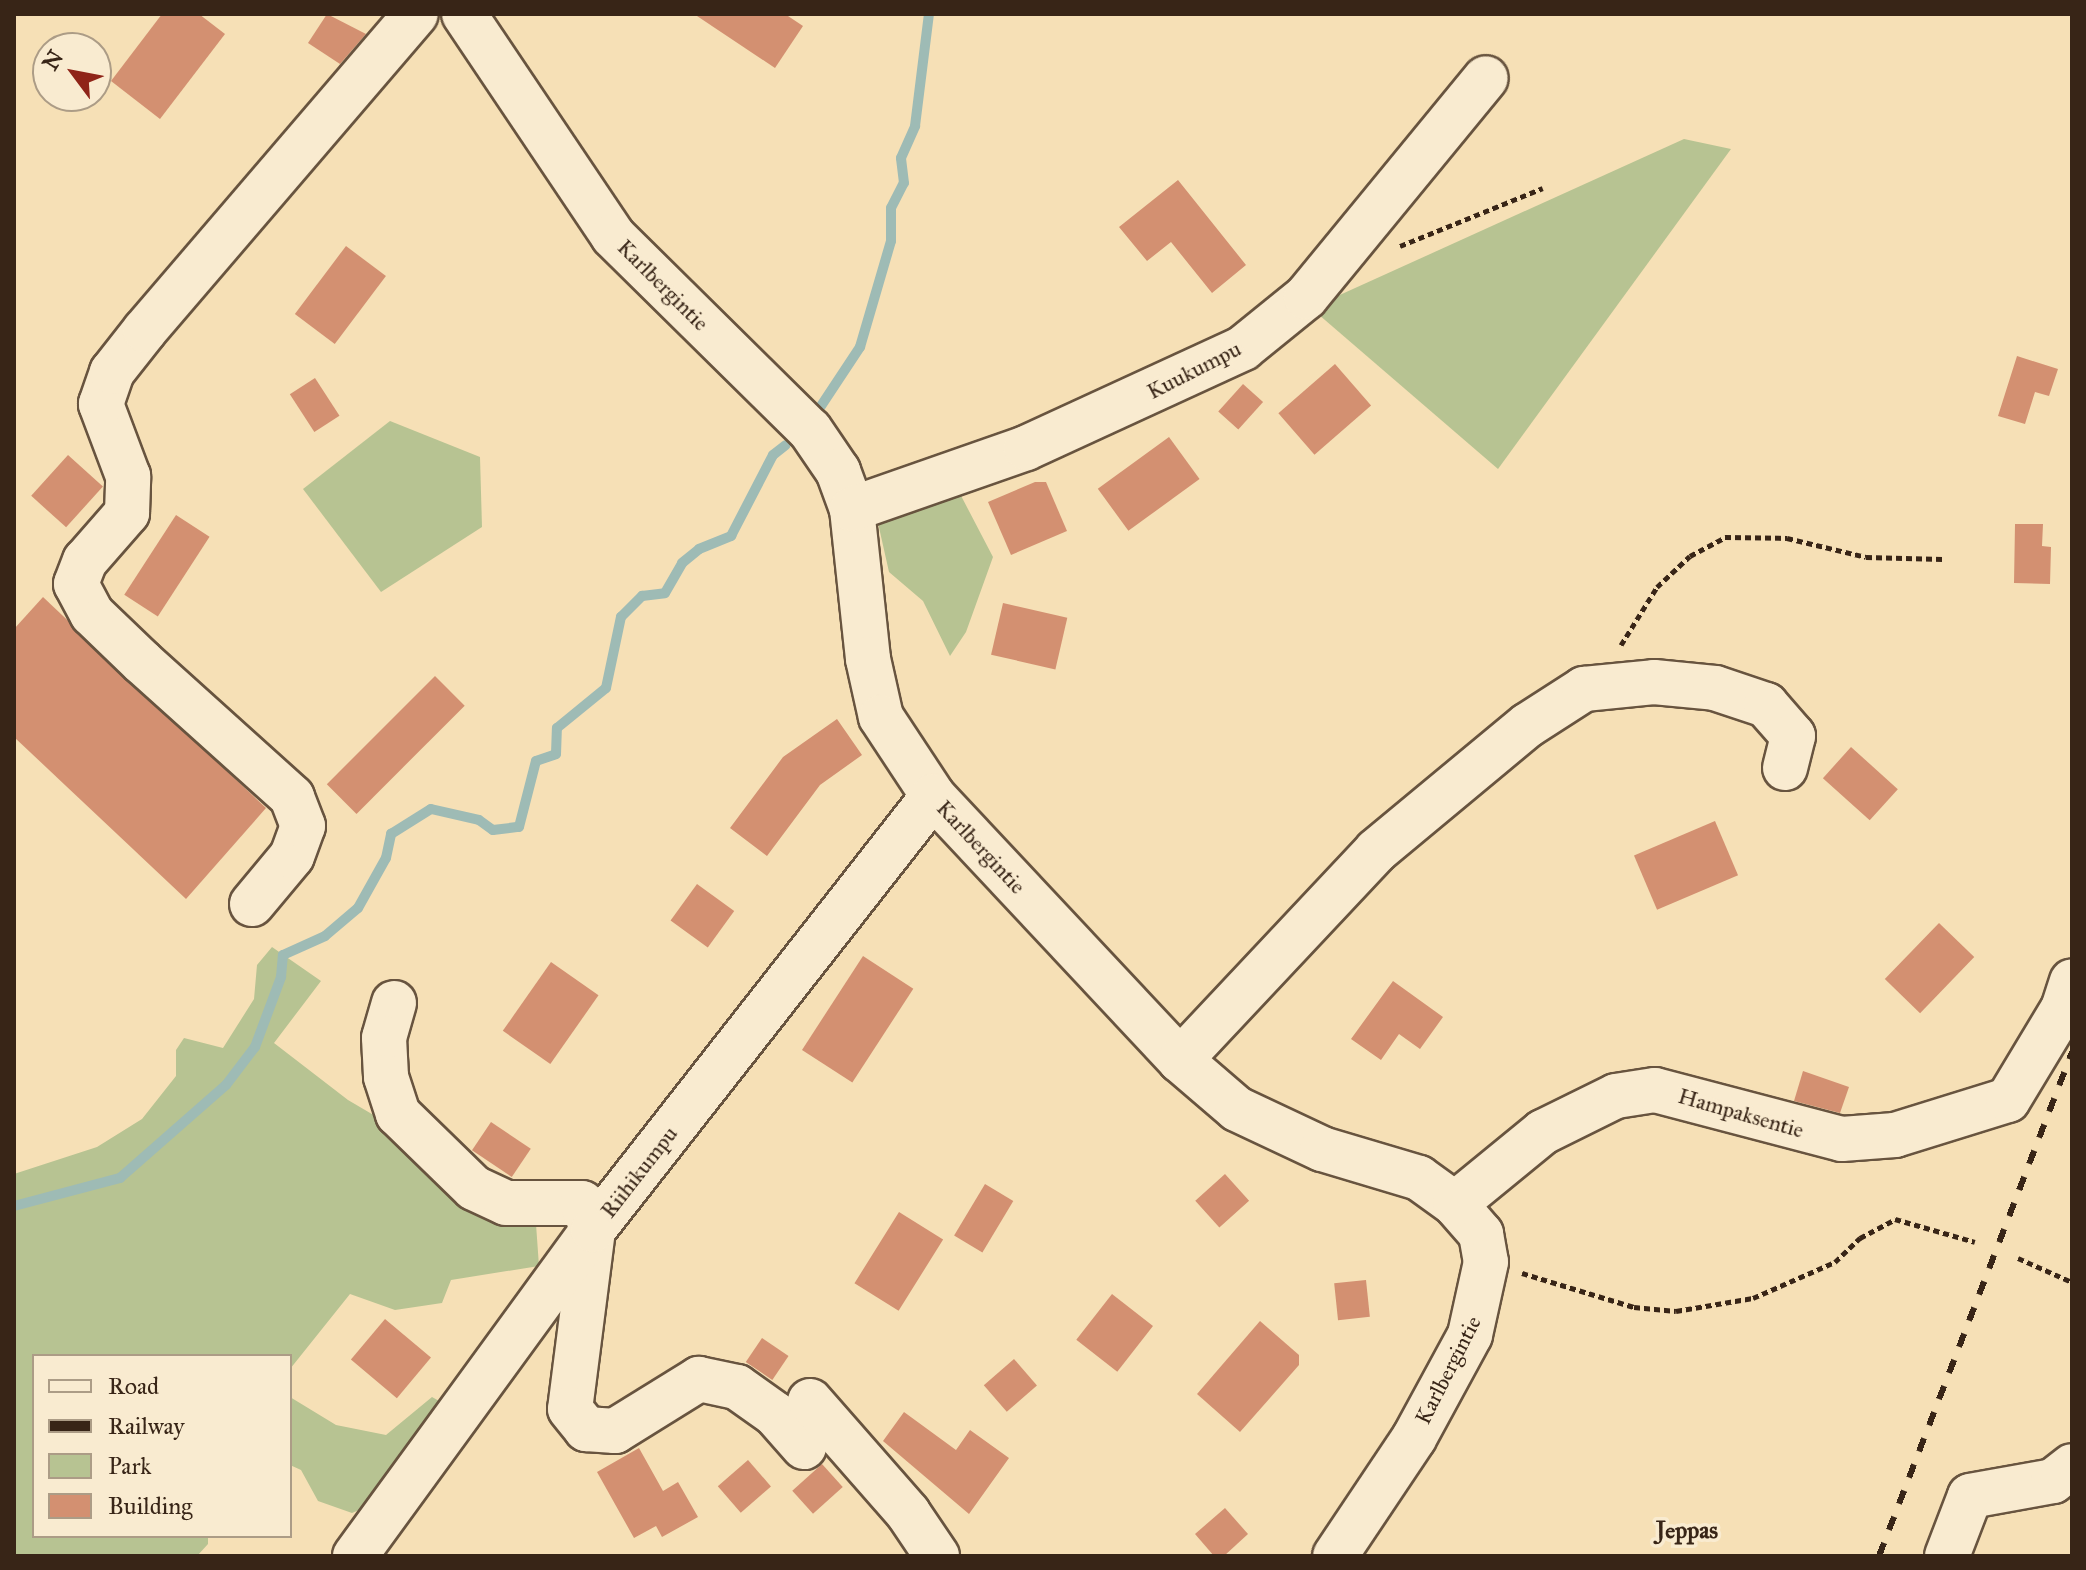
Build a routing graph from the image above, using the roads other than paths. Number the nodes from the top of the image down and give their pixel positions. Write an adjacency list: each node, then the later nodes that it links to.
1 (416, 14): 7 (street)
2 (481, 19): 4 (street, Karlbergintie)
3 (1486, 78): 4 (street, Kuukumpu)
4 (852, 509): 6 (street, Karlbergintie)
5 (1785, 768): 10 (street)
6 (933, 796): 10 (street, Karlbergintie); 12 (street, Riihikumpu)
7 (252, 904)
8 (2072, 981): 11 (street, Hampaksentie)
9 (394, 1003): 12 (street)
10 (1180, 1060): 11 (street, Karlbergintie)
11 (1455, 1204): 18 (street, Karlbergintie)
12 (593, 1230): 14 (street); 16 (street, Riihikumpu)
13 (810, 1401): 17 (street)
14 (804, 1447)
15 (2072, 1466): 19 (street)
16 (355, 1556)
17 (937, 1556)
18 (1335, 1556)
19 (1947, 1556)

